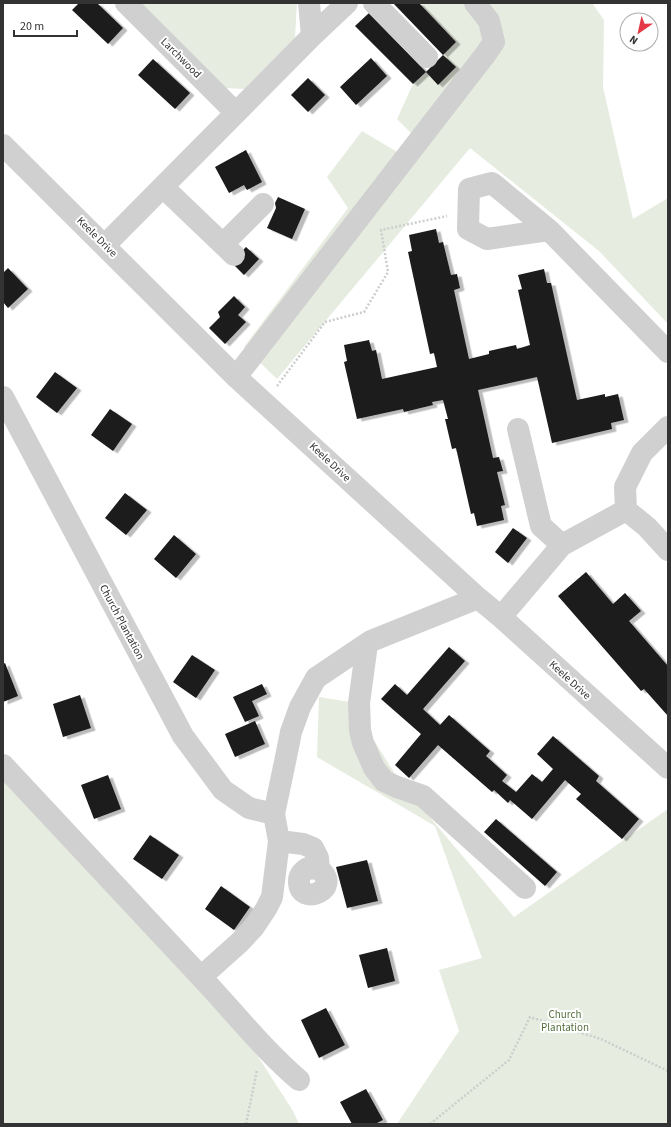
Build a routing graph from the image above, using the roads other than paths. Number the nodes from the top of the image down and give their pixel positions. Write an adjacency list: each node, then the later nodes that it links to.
1 (126, 3): 8 (street, Larchwood)
2 (309, 3): 6 (street)
3 (347, 3): 6 (street)
4 (374, 3): 7 (street)
5 (475, 3): 15 (street)
6 (312, 36): 8 (street)
7 (427, 57)
8 (236, 113): 10 (street)
9 (3, 145): 13 (street, Keele Drive)
10 (163, 187): 11 (street); 13 (street)
11 (263, 204)
12 (549, 230): 12 (street); 14 (street)
13 (105, 245): 15 (street, Keele Drive)
14 (668, 352)
15 (236, 377): 22 (street, Keele Drive)
16 (3, 397): 27 (street, Church Plantation)
17 (668, 427): 19 (street)
18 (518, 429): 20 (street)
19 (626, 510): 20 (street); 21 (street)
20 (562, 545): 23 (street)
21 (668, 550)
22 (478, 598): 23 (street, Keele Drive); 24 (street)
23 (501, 617): 26 (street, Keele Drive)
24 (367, 644): 27 (street); 30 (street)
25 (3, 765): 31 (street)
26 (668, 768)
27 (274, 814): 28 (street)
28 (279, 841): 29 (street); 31 (street)
29 (318, 869)
30 (525, 888)
31 (201, 977): 32 (street)
32 (299, 1080)

